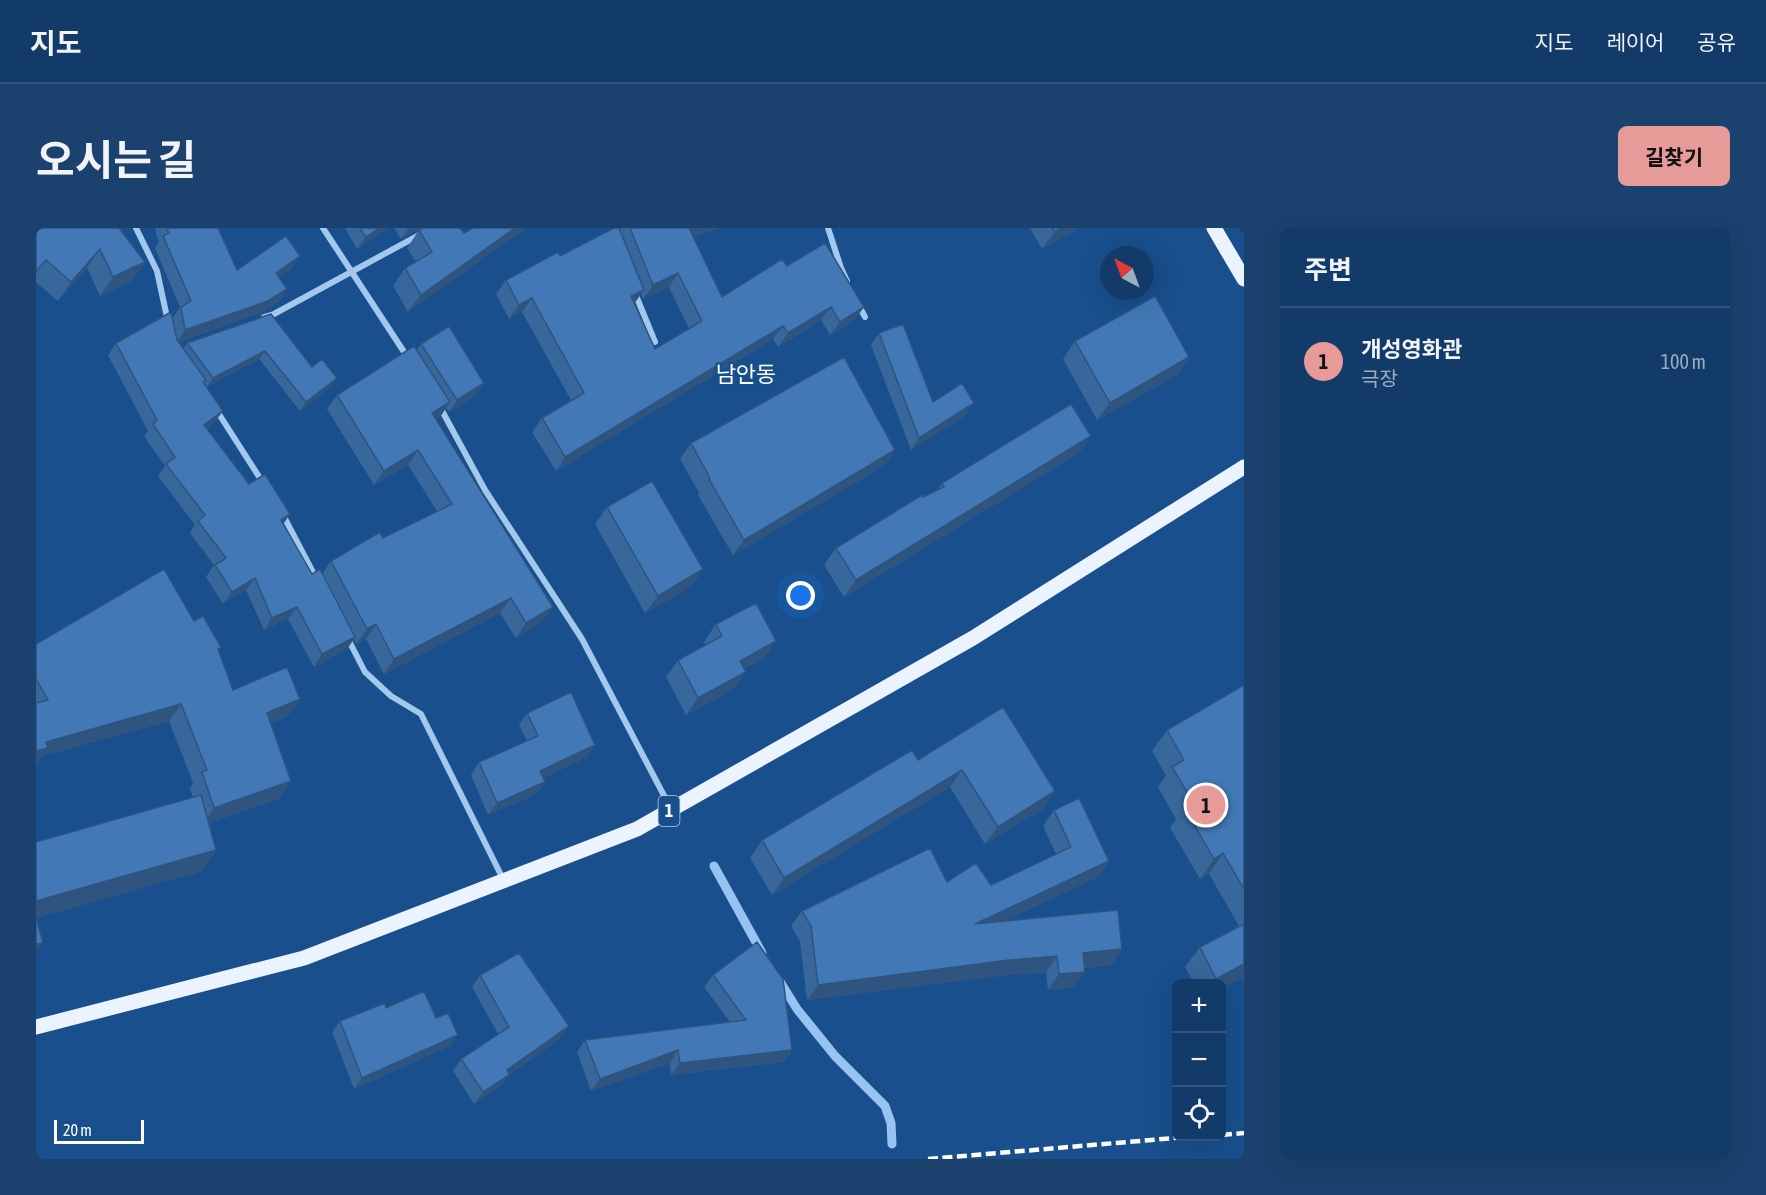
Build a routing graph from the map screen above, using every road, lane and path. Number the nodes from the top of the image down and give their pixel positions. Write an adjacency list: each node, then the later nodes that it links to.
1 (136, 228): 13 (street)
2 (323, 228): 6 (street)
3 (432, 228): 6 (street)
4 (828, 228): 8 (street)
5 (1214, 228): 7 (main road)
6 (351, 271): 12 (street); 15 (street)
7 (1244, 279)
8 (850, 288)
9 (634, 290): 14 (street)
10 (855, 298): 11 (street)
11 (865, 317)
12 (262, 318)
13 (168, 326)
14 (655, 342)
15 (414, 367)
16 (212, 404): 19 (street)
17 (439, 405): 23 (street)
18 (1244, 467): 23 (main road, 1)
19 (270, 493)
20 (282, 514): 21 (street)
21 (321, 587)
22 (342, 626): 24 (street)
23 (671, 810): 24 (main road, 1)
24 (504, 881): 25 (main road, 1)
25 (36, 1027)

